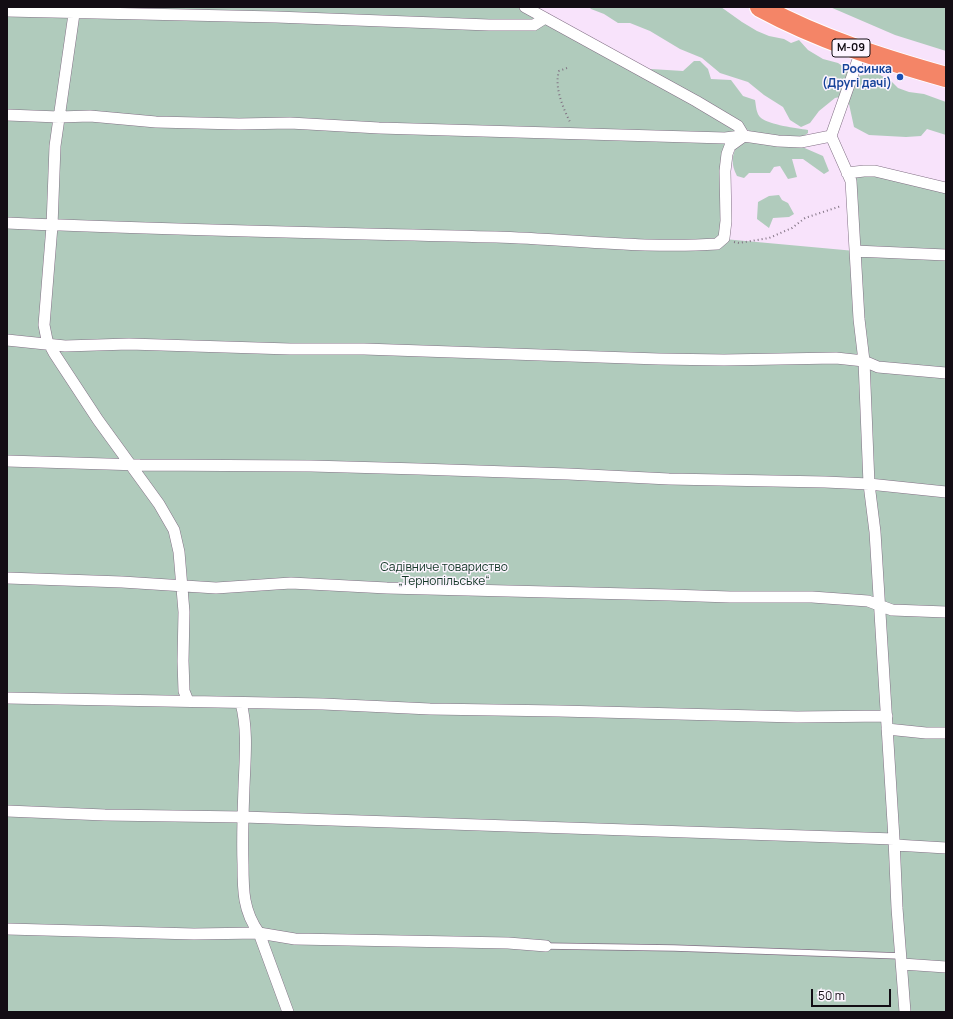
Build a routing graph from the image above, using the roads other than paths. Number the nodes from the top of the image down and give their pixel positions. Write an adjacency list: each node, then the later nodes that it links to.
1 (525, 7): 5 (street)
2 (760, 7): 6 (highway, М-09)
3 (75, 10): 4 (street); 5 (street); 9 (street)
4 (7, 11)
5 (545, 18): 10 (street)
6 (861, 51): 7 (highway, М-09); 11 (street)
7 (946, 77)
8 (7, 115): 9 (street)
9 (59, 117): 10 (street); 15 (street)
10 (744, 136): 11 (street); 15 (street)
11 (831, 136): 12 (street)
12 (847, 174): 13 (street); 16 (street)
13 (946, 188)
14 (7, 223): 15 (street)
15 (52, 226): 19 (street)
16 (855, 251): 17 (street); 20 (street)
17 (946, 255)
18 (7, 340): 19 (street)
19 (49, 343): 20 (street); 23 (street)
20 (864, 361): 21 (street); 24 (street)
21 (946, 373)
22 (7, 461): 23 (street)
23 (130, 465): 24 (street); 27 (street)
24 (869, 484): 25 (street); 28 (street)
25 (946, 492)
26 (7, 578): 27 (street)
27 (182, 585): 28 (street); 31 (street)
28 (879, 606): 29 (street); 33 (street)
29 (946, 612)
30 (7, 698): 31 (street)
31 (188, 701): 32 (street)
32 (241, 702): 33 (street); 37 (street)
33 (887, 716): 34 (street)
34 (887, 729): 35 (street); 38 (street)
35 (946, 733)
36 (7, 811): 37 (street)
37 (243, 817): 38 (street); 41 (street)
38 (895, 842): 39 (street); 43 (street)
39 (946, 848)
40 (7, 929): 41 (street)
41 (259, 934): 42 (street); 45 (street)
42 (546, 946): 43 (lane)
43 (901, 960): 44 (street); 46 (street)
44 (946, 967)
45 (288, 1012)
46 (905, 1012)

